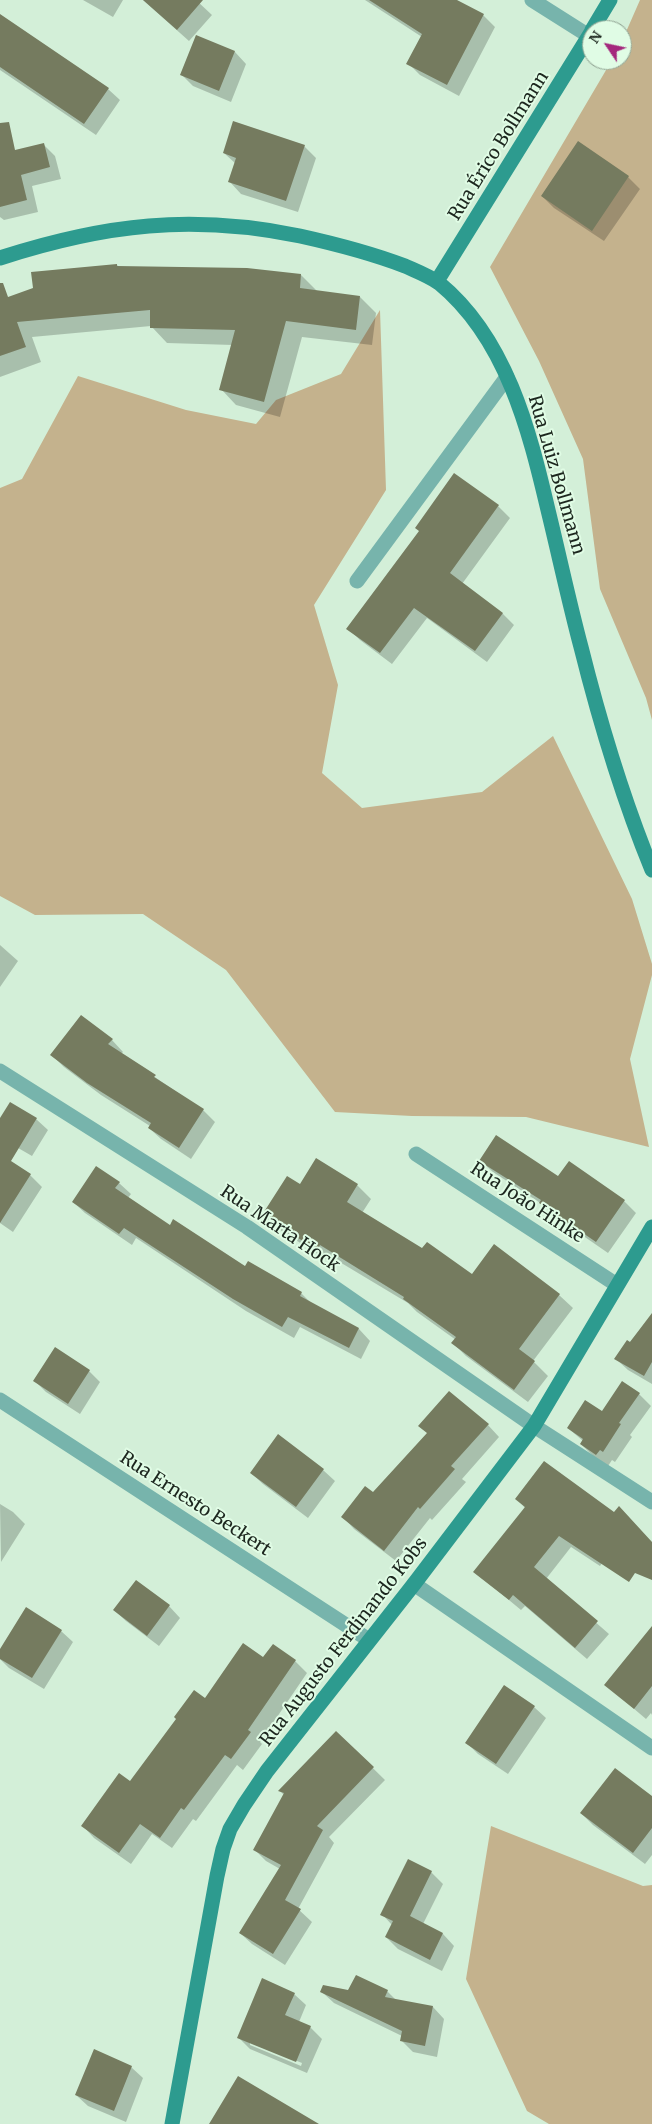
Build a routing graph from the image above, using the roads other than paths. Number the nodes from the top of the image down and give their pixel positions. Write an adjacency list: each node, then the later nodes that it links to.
1 (532, 0): 4 (street)
2 (610, 0): 3 (street, Rua Érico Bollmann)
3 (598, 20)
4 (582, 27)
5 (582, 47): 7 (street, Rua Érico Bollmann)
6 (0, 258): 7 (street, Rua Luiz Bollmann)
7 (437, 281): 8 (street, Rua Luiz Bollmann)
8 (507, 377): 9 (street); 10 (street, Rua Luiz Bollmann)
9 (357, 581)
10 (652, 870)
11 (0, 1071): 16 (street, Rua Marta Hock)
12 (416, 1154): 14 (street, Rua João Hinke)
13 (652, 1227): 14 (street, Rua Augusto Ferdinando Kobs)
14 (618, 1285): 16 (street, Rua Augusto Ferdinando Kobs)
15 (0, 1400): 19 (street, Rua Ernesto Beckert)
16 (534, 1426): 17 (street, Rua Marta Hock); 18 (street, Rua Augusto Ferdinando Kobs)
17 (652, 1502)
18 (414, 1584): 19 (street, Rua Augusto Ferdinando Kobs); 20 (street)
19 (369, 1640): 21 (street, Rua Augusto Ferdinando Kobs)
20 (652, 1748)
21 (172, 2124)

